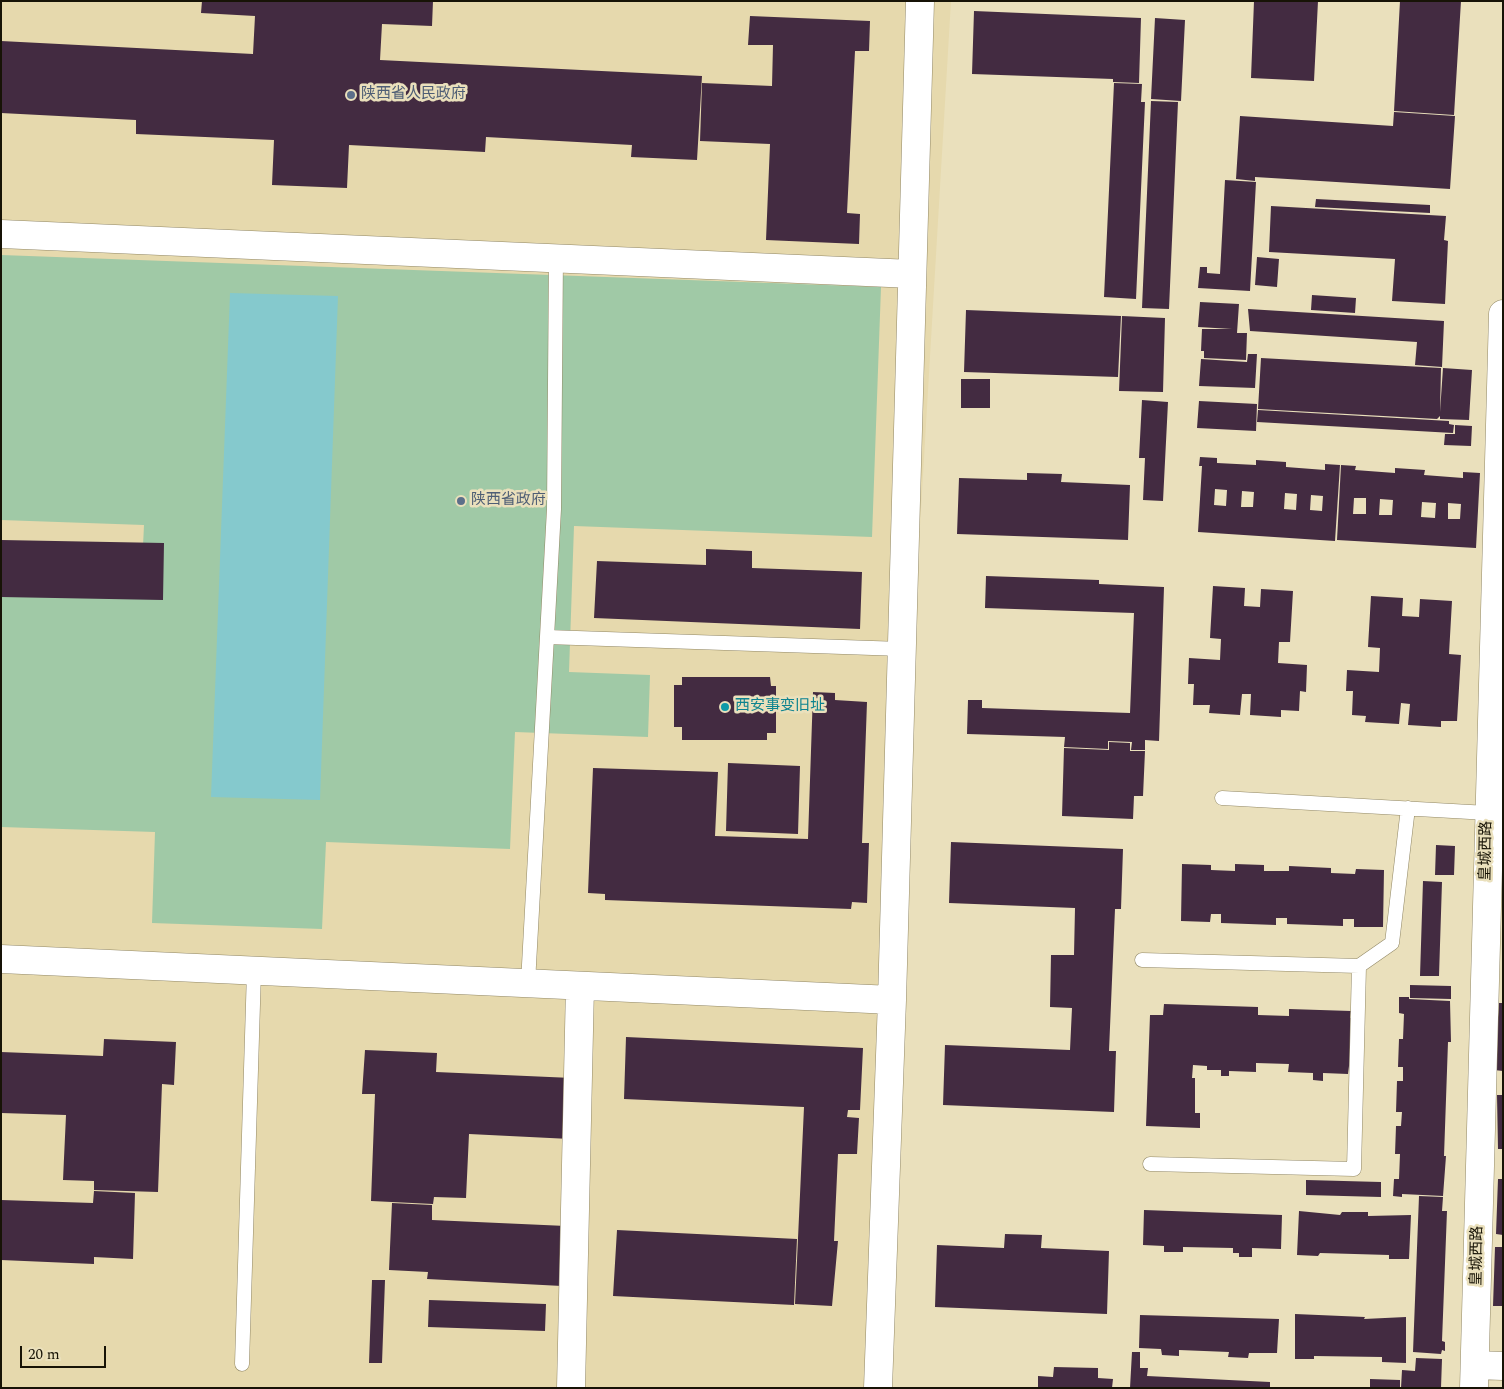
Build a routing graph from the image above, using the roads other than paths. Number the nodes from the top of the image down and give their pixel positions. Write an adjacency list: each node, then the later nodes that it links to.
1 (920, 1): 4 (street)
2 (1, 234): 3 (street)
3 (556, 256): 4 (street); 7 (lane)
4 (912, 274): 8 (street)
5 (1503, 314): 6 (street, 皇城西路)
6 (1499, 628): 11 (street, 皇城西路)
7 (547, 636): 8 (lane); 17 (lane)
8 (902, 649): 19 (street)
9 (1222, 798): 10 (lane)
10 (1408, 808): 11 (lane); 15 (lane)
11 (1488, 813): 12 (street, 皇城西路)
12 (1495, 846): 23 (street, 皇城西路)
13 (1, 958): 16 (street)
14 (1142, 960): 15 (lane)
15 (1359, 966): 20 (lane)
16 (254, 972): 17 (street); 21 (lane)
17 (528, 983): 18 (street)
18 (580, 986): 19 (street); 24 (street)
19 (892, 1000): 25 (street)
20 (1150, 1164)
21 (242, 1364)
22 (1503, 1366): 23 (street)
23 (1475, 1376)
24 (571, 1388)
25 (878, 1388)

